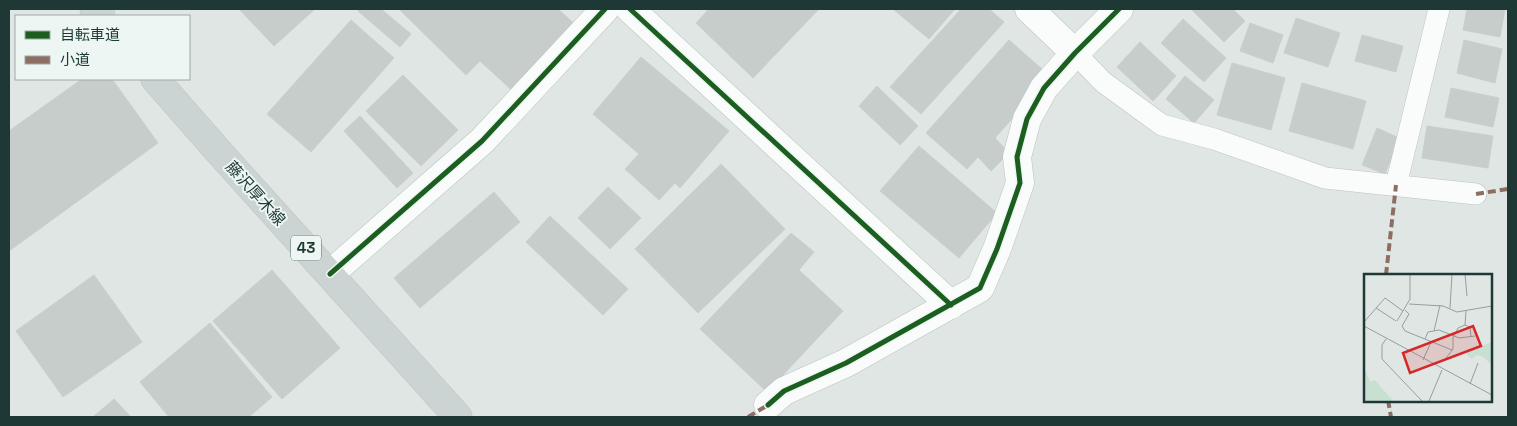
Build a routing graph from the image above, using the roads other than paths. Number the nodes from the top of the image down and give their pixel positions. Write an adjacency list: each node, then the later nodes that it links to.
1 (605, 9): 10 (street)
2 (630, 9): 11 (street)
3 (1029, 9): 6 (street)
4 (1119, 9): 6 (street)
5 (1439, 9): 8 (lane)
6 (1075, 52): 8 (lane); 11 (street)
7 (156, 80): 10 (main road, 藤沢厚木線 / 43)
8 (1396, 185): 9 (lane)
9 (1476, 194)
10 (330, 274): 13 (main road, 藤沢厚木線 / 43)
11 (951, 305): 12 (street)
12 (768, 405)
13 (458, 417)

